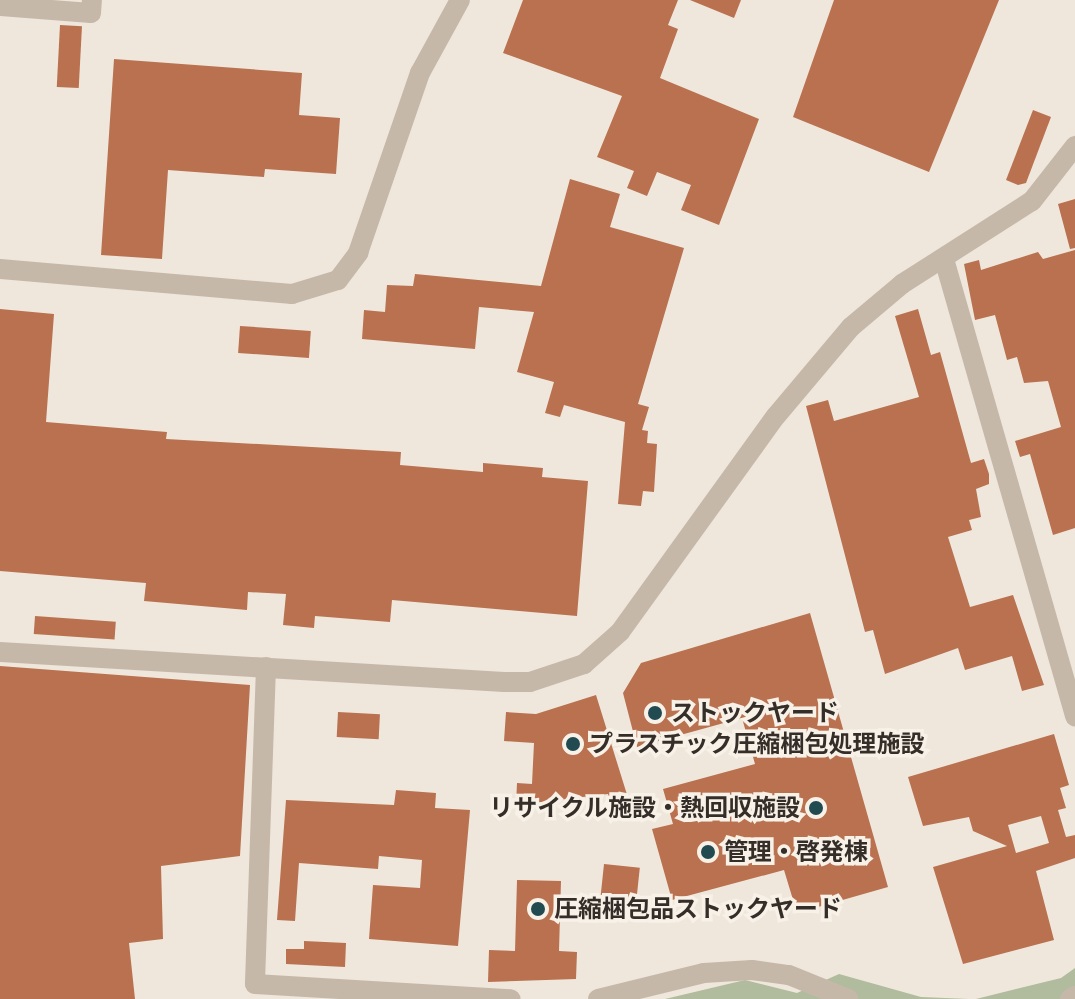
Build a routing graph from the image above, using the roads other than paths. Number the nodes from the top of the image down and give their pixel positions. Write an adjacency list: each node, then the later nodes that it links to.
1 (92, 0): 3 (street)
2 (460, 0): 6 (street)
3 (0, 6)
4 (1075, 146): 5 (street)
5 (944, 259): 8 (street); 9 (street)
6 (0, 269)
7 (0, 652): 8 (street)
8 (266, 667): 10 (street)
9 (1075, 717)
10 (511, 999)
11 (598, 999): 12 (street)
12 (848, 999)

